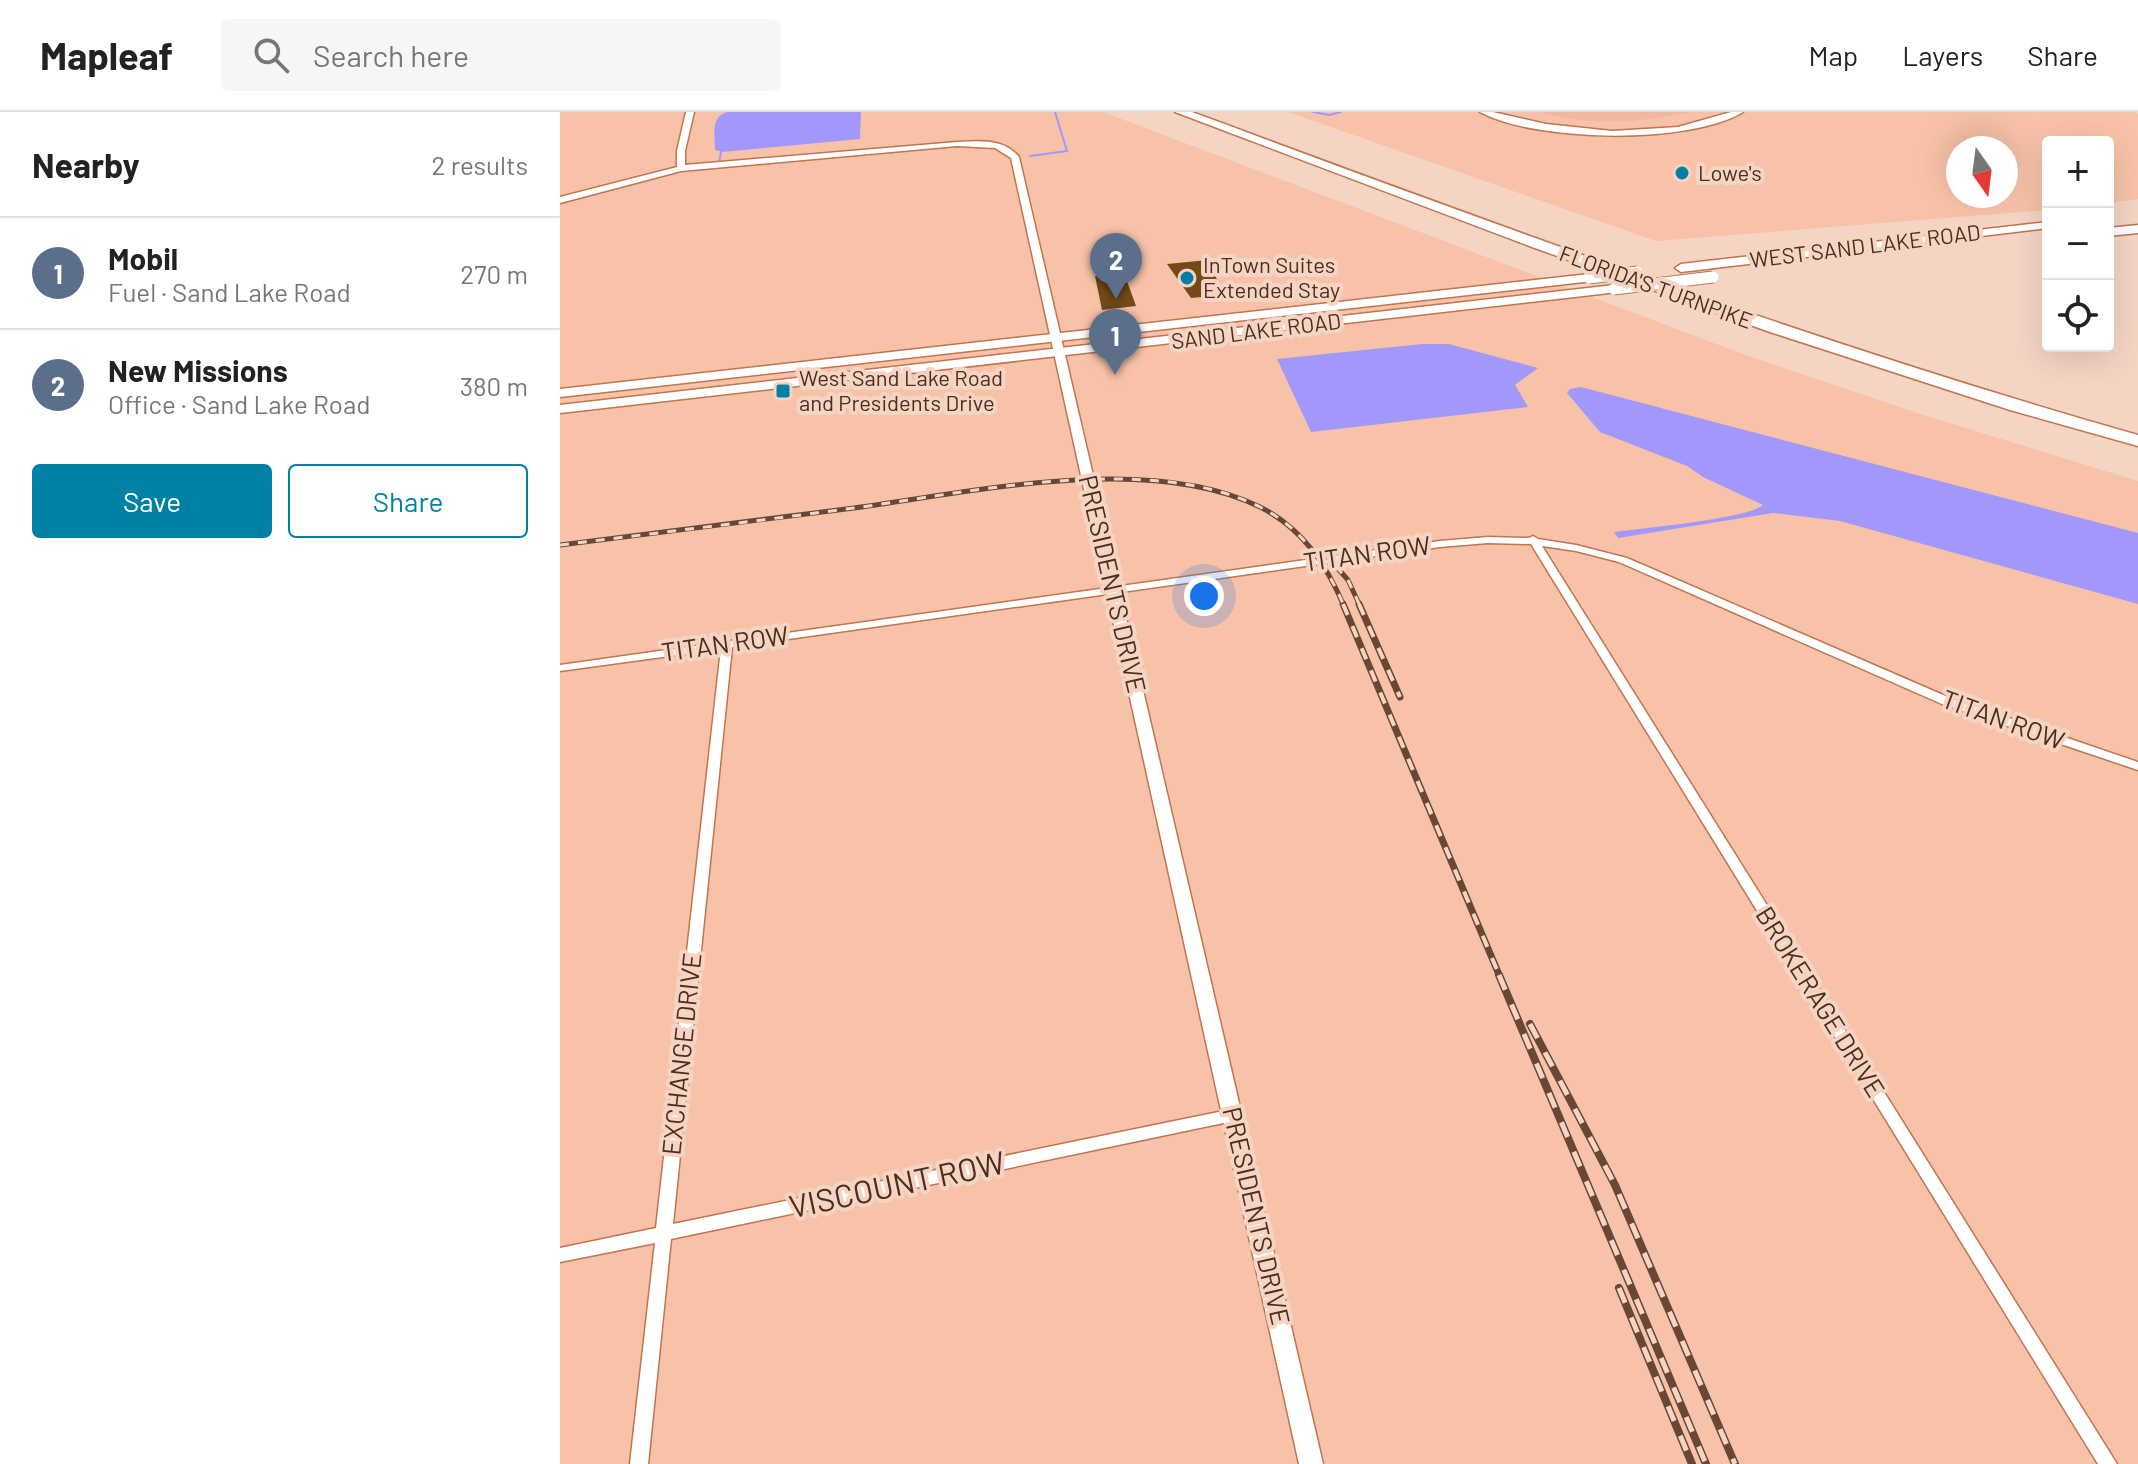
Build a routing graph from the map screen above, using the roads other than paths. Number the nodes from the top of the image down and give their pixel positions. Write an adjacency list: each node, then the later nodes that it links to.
1 (690, 112): 8 (street)
2 (1181, 112): 24 (highway, FLORIDA'S TURNPIKE)
3 (1212, 112): 23 (highway, FLORIDA'S TURNPIKE)
4 (1484, 112): 7 (street)
5 (1507, 112): 6 (street)
6 (1716, 112)
7 (1739, 112)
8 (681, 168): 9 (street, PRESIDENTS DRIVE); 20 (street, PRESIDENTS DRIVE)
9 (560, 200)
10 (2138, 215): 11 (main road)
11 (2114, 218)
12 (2042, 226): 15 (main road, WEST SAND LAKE ROAD)
13 (2138, 229): 14 (main road)
14 (2114, 231)
15 (1947, 237): 17 (main road, WEST SAND LAKE ROAD); 18 (main road)
16 (2042, 240): 18 (main road, WEST SAND LAKE ROAD)
17 (1681, 268): 20 (main road, SAND LAKE ROAD, bridge)
18 (1772, 271): 19 (main road, WEST SAND LAKE ROAD)
19 (1713, 277): 20 (main road, SAND LAKE ROAD, bridge)
20 (1059, 346): 21 (main road, SAND LAKE ROAD); 22 (main road, SAND LAKE ROAD); 26 (street, PRESIDENTS DRIVE)
21 (560, 393)
22 (560, 409)
23 (2138, 427)
24 (2138, 441)
25 (1533, 539): 26 (street, TITAN ROW); 29 (street, TITAN ROW); 35 (street, BROKERAGE DRIVE)
26 (1112, 590): 27 (street, TITAN ROW); 30 (street, PRESIDENTS DRIVE)
27 (727, 644): 28 (street, TITAN ROW); 31 (street, EXCHANGE DRIVE)
28 (560, 668)
29 (2138, 766)
30 (1233, 1115): 31 (street, VISCOUNT ROW); 34 (street, PRESIDENTS DRIVE)
31 (663, 1234): 32 (street, VISCOUNT ROW); 33 (street, EXCHANGE DRIVE)
32 (560, 1255)
33 (639, 1464)
34 (1311, 1464)
35 (2108, 1464)

